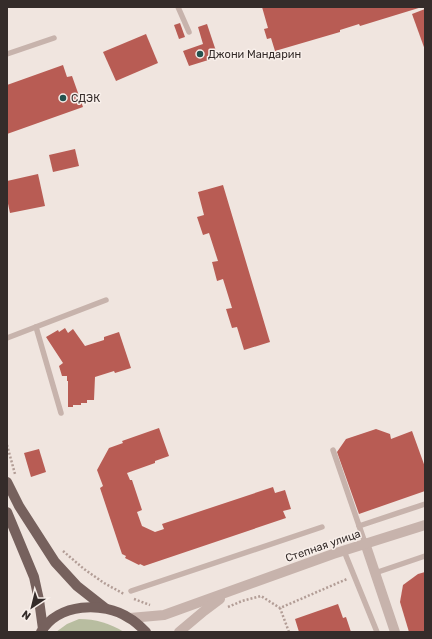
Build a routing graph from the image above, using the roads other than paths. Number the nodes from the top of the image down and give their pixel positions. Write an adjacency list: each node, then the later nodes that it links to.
1 (178, 7): 2 (lane)
2 (189, 32)
3 (54, 38): 4 (lane)
4 (7, 54)
5 (106, 300): 6 (lane)
6 (36, 326): 7 (lane); 8 (lane)
7 (7, 338)
8 (61, 412)
9 (333, 450): 14 (lane)
10 (7, 482): 22 (main road)
11 (425, 504): 14 (lane)
12 (7, 512): 24 (main road)
13 (425, 525): 16 (street, Степная улица)
14 (359, 526): 16 (lane)
15 (322, 527): 20 (lane)
16 (365, 543): 17 (street, Степная улица); 19 (street)
17 (344, 551): 21 (street, Степная улица); 27 (lane)
18 (425, 556): 19 (lane)
19 (375, 573): 28 (street)
20 (131, 591)
21 (233, 591): 23 (street, Степная улица); 26 (street)
22 (106, 608): 23 (main road); 24 (main road)
23 (130, 618): 25 (main road)
24 (42, 630)
25 (146, 632)
26 (179, 632)
27 (377, 632)
28 (395, 632)

